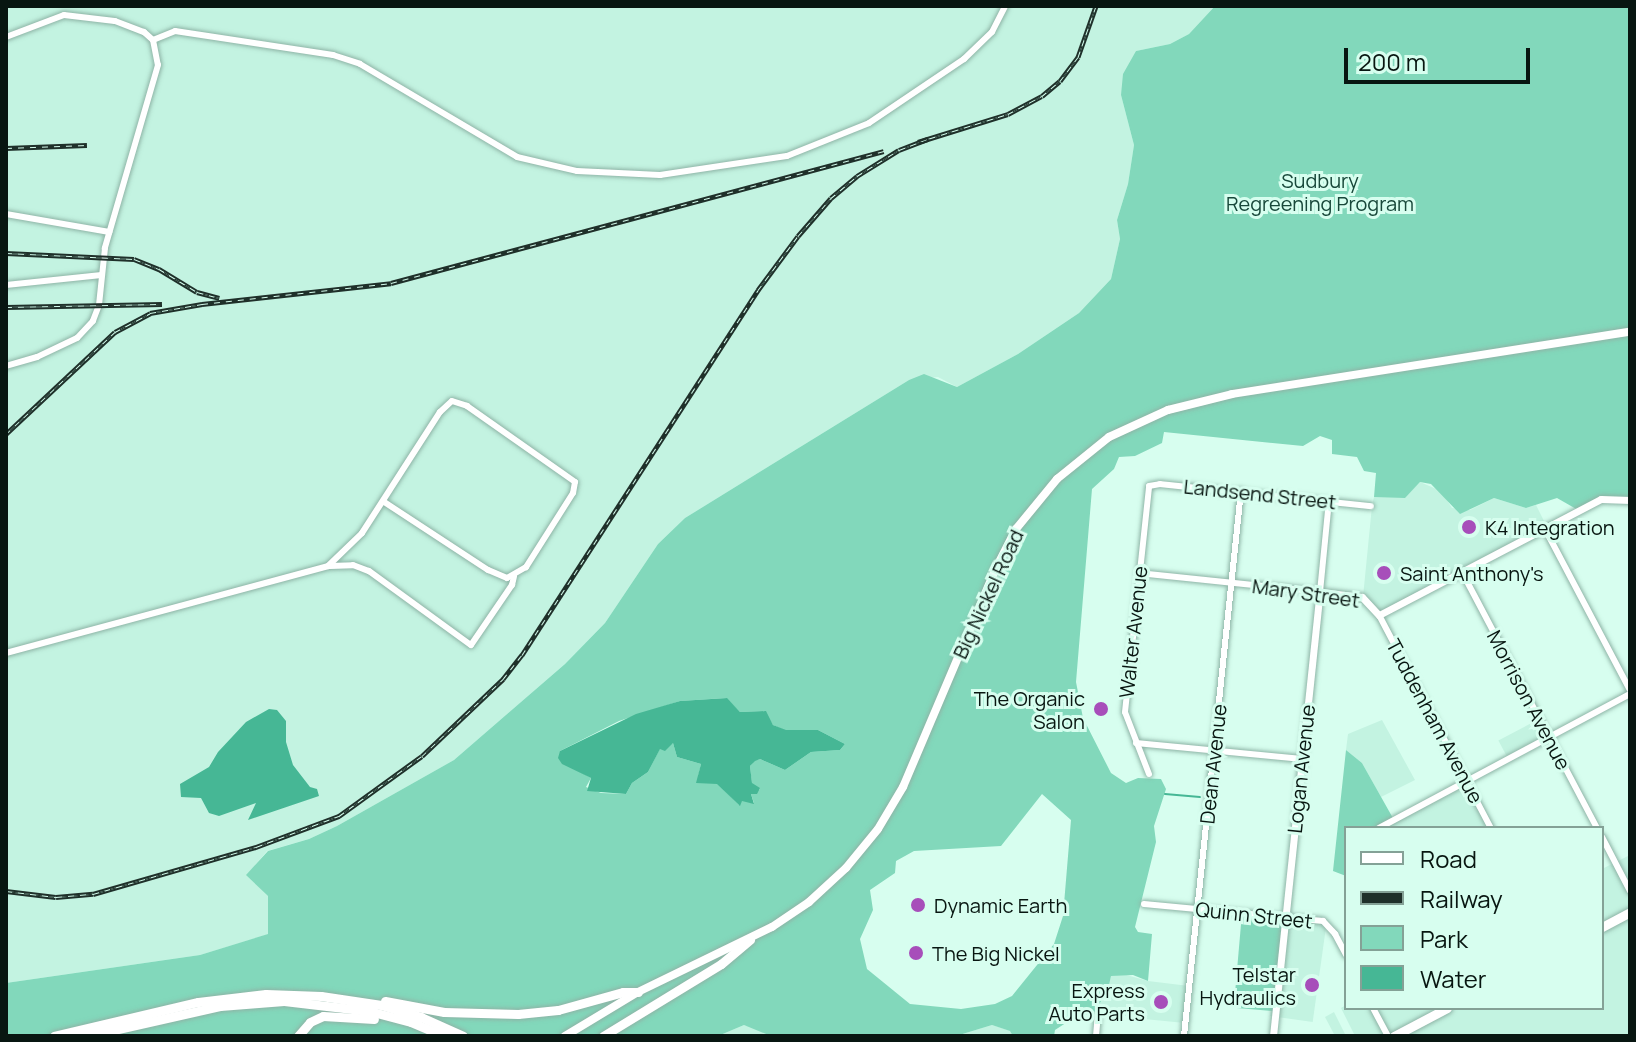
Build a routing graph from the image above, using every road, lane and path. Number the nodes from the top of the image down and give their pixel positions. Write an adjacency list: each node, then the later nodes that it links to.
1 (1005, 6): 3 (street)
2 (6, 37): 3 (street)
3 (153, 40): 5 (street)
4 (6, 214): 5 (street)
5 (109, 232): 6 (street)
6 (101, 275): 7 (street); 9 (street)
7 (6, 285)
8 (1630, 332): 42 (main road, Big Nickel Road)
9 (6, 366)
10 (1149, 486): 11 (street, Landsend Street); 19 (street, Walter Avenue)
11 (1241, 491): 13 (street, Landsend Street); 21 (street, Dean Avenue)
12 (1630, 500): 16 (street, Mary Street)
13 (1329, 501): 15 (street, Landsend Street); 22 (street, Logan Avenue)
14 (384, 502): 17 (street); 20 (street); 20 (street)
15 (1371, 506)
16 (1544, 527): 18 (street, Mary Street); 25 (street)
17 (328, 566): 20 (street); 24 (street)
18 (1462, 572): 23 (street, Mary Street); 26 (street, Morrison Avenue)
19 (1139, 573): 21 (street, Mary Street); 27 (street, Walter Avenue)
20 (514, 576)
21 (1231, 583): 22 (street, Mary Street); 28 (street, Dean Avenue)
22 (1320, 592): 23 (street, Mary Street); 29 (street, Logan Avenue)
23 (1379, 615): 31 (street, Tuddenham Avenue)
24 (6, 653)
25 (1630, 692): 26 (street)
26 (1549, 737): 31 (street); 34 (street, Morrison Avenue)
27 (1136, 743): 28 (street); 30 (street, Walter Avenue)
28 (1214, 750): 29 (street); 38 (street, Dean Avenue)
29 (1302, 759): 40 (street, Logan Avenue)
30 (1149, 774)
31 (1466, 780): 32 (street); 33 (street, Tuddenham Avenue)
32 (1383, 826)
33 (1490, 826)
34 (1596, 826)
35 (1604, 841): 36 (street)
36 (1630, 891)
37 (1144, 904): 38 (street, Quinn Street)
38 (1198, 909): 40 (street, Quinn Street); 58 (street, Dean Avenue)
39 (1630, 912): 41 (main road)
40 (1285, 917): 43 (street, Quinn Street); 59 (street, Logan Avenue)
41 (1604, 926)
42 (750, 940): 44 (main road, Big Nickel Road); 56 (main road)
43 (1344, 952)
44 (638, 992): 45 (main road); 55 (main road, Big Nickel Road)
45 (360, 1001): 50 (main road); 54 (main road)
46 (1374, 1010): 60 (street)
47 (1443, 1010): 61 (main road)
48 (1098, 1015): 57 (street)
49 (395, 1018): 51 (main road); 52 (main road); 53 (main road)
50 (54, 1036)
51 (87, 1036)
52 (298, 1036)
53 (444, 1036)
54 (463, 1036)
55 (565, 1036)
56 (603, 1036)
57 (1096, 1036)
58 (1184, 1036)
59 (1273, 1036)
60 (1388, 1036)
61 (1394, 1036)

